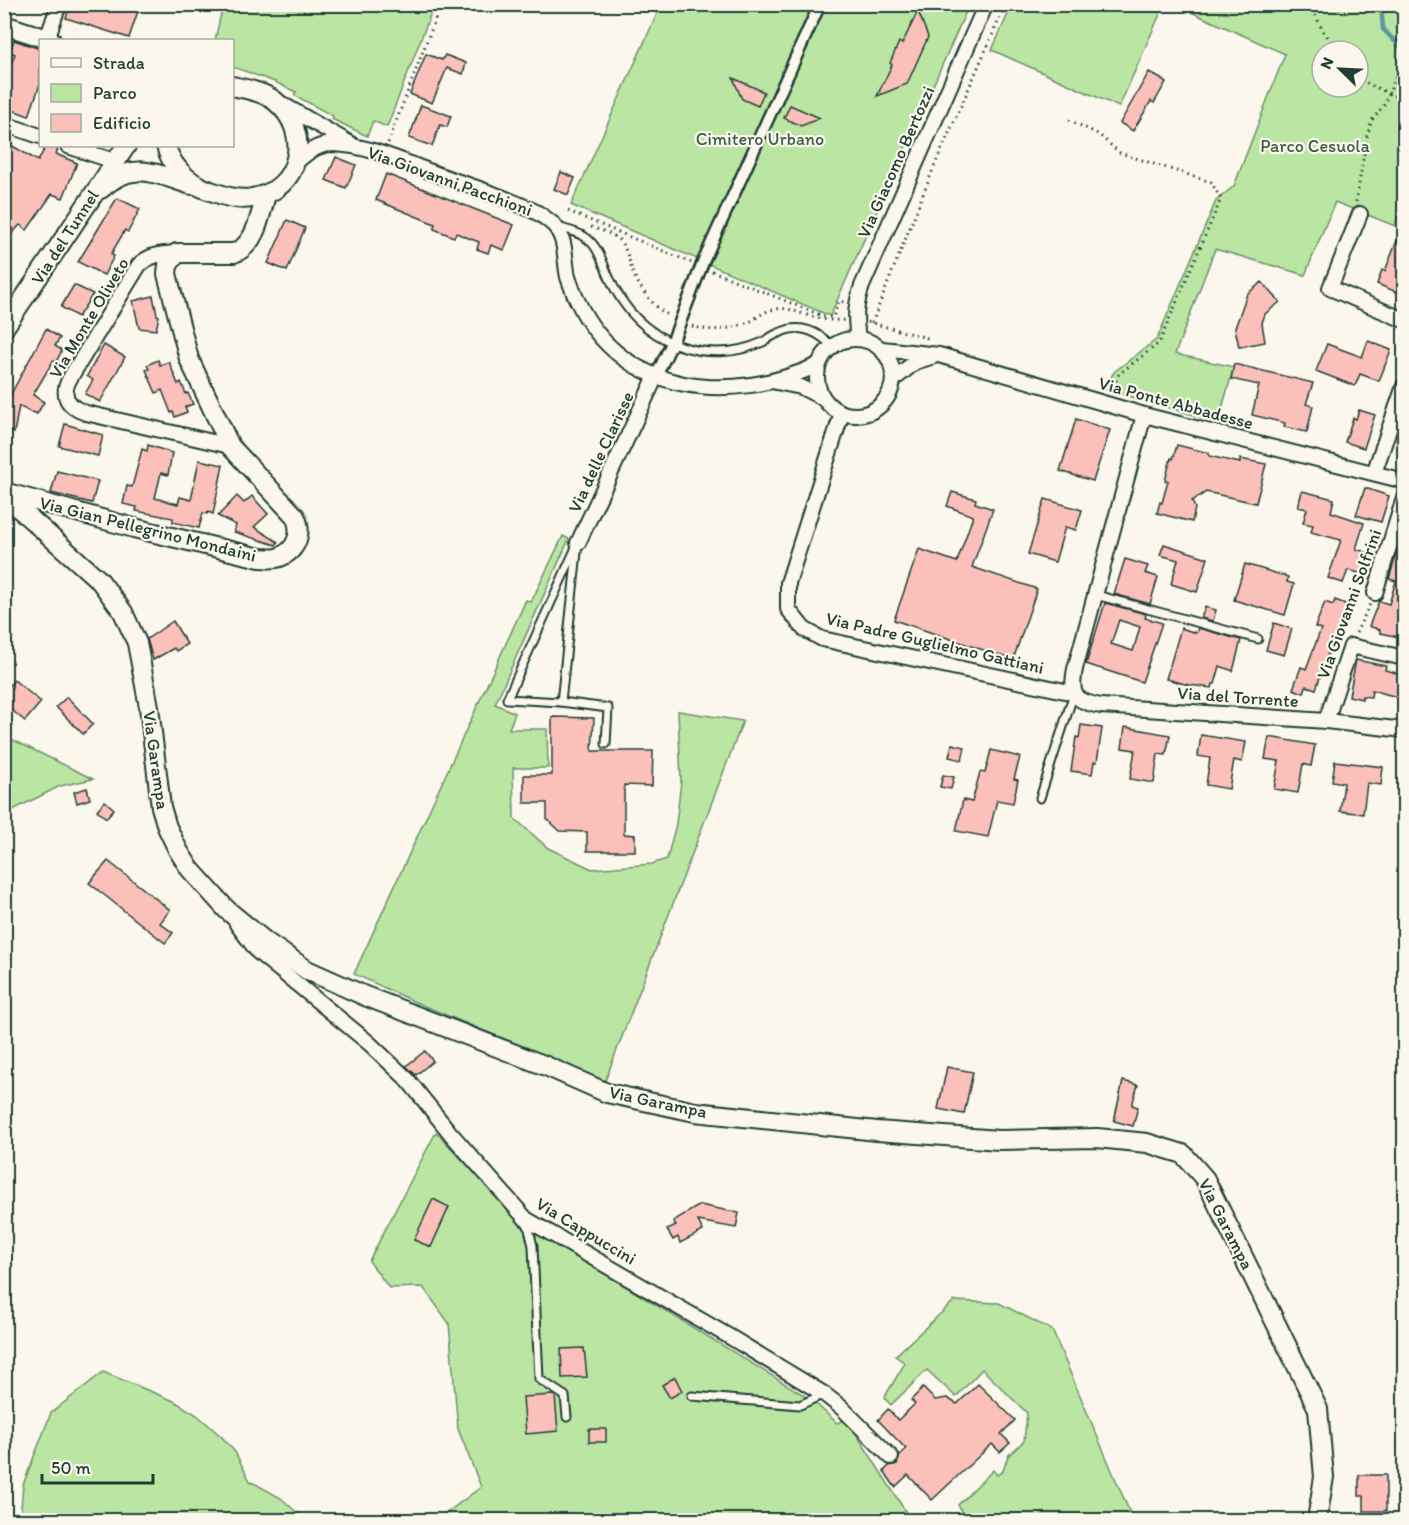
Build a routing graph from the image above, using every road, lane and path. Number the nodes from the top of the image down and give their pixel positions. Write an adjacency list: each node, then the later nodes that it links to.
1 (59, 4): 9 (street)
2 (441, 4): 24 (path)
3 (820, 4): 34 (street)
4 (986, 4): 35 (street, Via Giacomo Bertozzi)
5 (1006, 4): 37 (path)
6 (1310, 4): 10 (path)
7 (4, 25): 8 (street)
8 (46, 39)
9 (49, 39)
10 (1329, 39)
11 (1404, 56): 14 (path)
12 (1370, 85): 14 (path)
13 (234, 87): 15 (street)
14 (1388, 93): 16 (path); 31 (path)
15 (274, 99): 20 (street, Via Giovanni Pacchioni); 26 (street)
16 (1404, 100)
17 (1070, 120): 50 (path)
18 (4, 124): 19 (street)
19 (39, 136)
20 (355, 146): 26 (street, Via Giovanni Pacchioni); 32 (street, Via Giovanni Pacchioni)
21 (71, 147): 25 (street)
22 (125, 147): 25 (street, Via del Tunnel)
23 (167, 150): 27 (street)
24 (385, 150)
25 (114, 161): 29 (street, Via del Tunnel)
26 (294, 164): 28 (street)
27 (198, 187): 28 (street); 29 (street)
28 (266, 195): 33 (street)
29 (89, 201): 38 (street, Via del Tunnel)
30 (568, 211): 34 (path)
31 (1360, 214): 36 (street)
32 (556, 227): 40 (lane); 45 (street)
33 (177, 253): 53 (street, Via Gian Pellegrino Mondaini); 53 (street, Via Monte Oliveto)
34 (702, 264): 35 (path); 40 (street)
35 (855, 304): 39 (street, Via Giacomo Bertozzi)
36 (1404, 320)
37 (872, 323)
38 (4, 328)
39 (858, 339): 41 (street); 42 (street)
40 (672, 343): 41 (lane); 45 (street)
41 (832, 346): 44 (street)
42 (882, 349): 43 (street, Via Ponte Abbadesse); 46 (street)
43 (939, 354): 46 (street); 50 (street, Via Ponte Abbadesse)
44 (818, 365): 47 (street); 49 (street)
45 (656, 376): 47 (street); 58 (street, Via delle Clarisse)
46 (893, 380): 51 (street)
47 (774, 382): 49 (street)
48 (1404, 386): 54 (street)
49 (823, 398): 51 (street)
50 (1103, 403): 52 (street, Via Ponte Abbadesse)
51 (842, 413): 64 (street, Via Padre Guglielmo Gattiani)
52 (1144, 415): 54 (street, Via Ponte Abbadesse); 60 (street)
53 (230, 446): 56 (street, Via Gian Pellegrino Mondaini)
54 (1374, 473): 55 (street, Via Ponte Abbadesse)
55 (1404, 482)
56 (4, 494): 70 (street, Via Garampa)
57 (1404, 498): 59 (street, Via Giovanni Solfrini)
58 (579, 543): 65 (lane); 65 (lane)
59 (1375, 593): 62 (path, Via Giovanni Solfrini)
60 (1096, 595): 61 (lane); 64 (street)
61 (1258, 639)
62 (1351, 646): 63 (street); 66 (street, Via Giovanni Solfrini)
63 (1404, 658)
64 (1074, 693): 66 (street, Via del Torrente); 69 (lane)
65 (561, 702): 68 (lane)
66 (1326, 721): 67 (street, Via del Torrente)
67 (1404, 730)
68 (606, 744)
69 (1040, 798)
70 (226, 910): 71 (street, Via Cappuccini); 76 (street, Via Garampa)
71 (526, 1219): 72 (street, Via Cappuccini); 74 (lane)
72 (826, 1392): 73 (lane); 75 (street, Via Cappuccini)
73 (692, 1396)
74 (567, 1417)
75 (891, 1456)
76 (1317, 1521)

